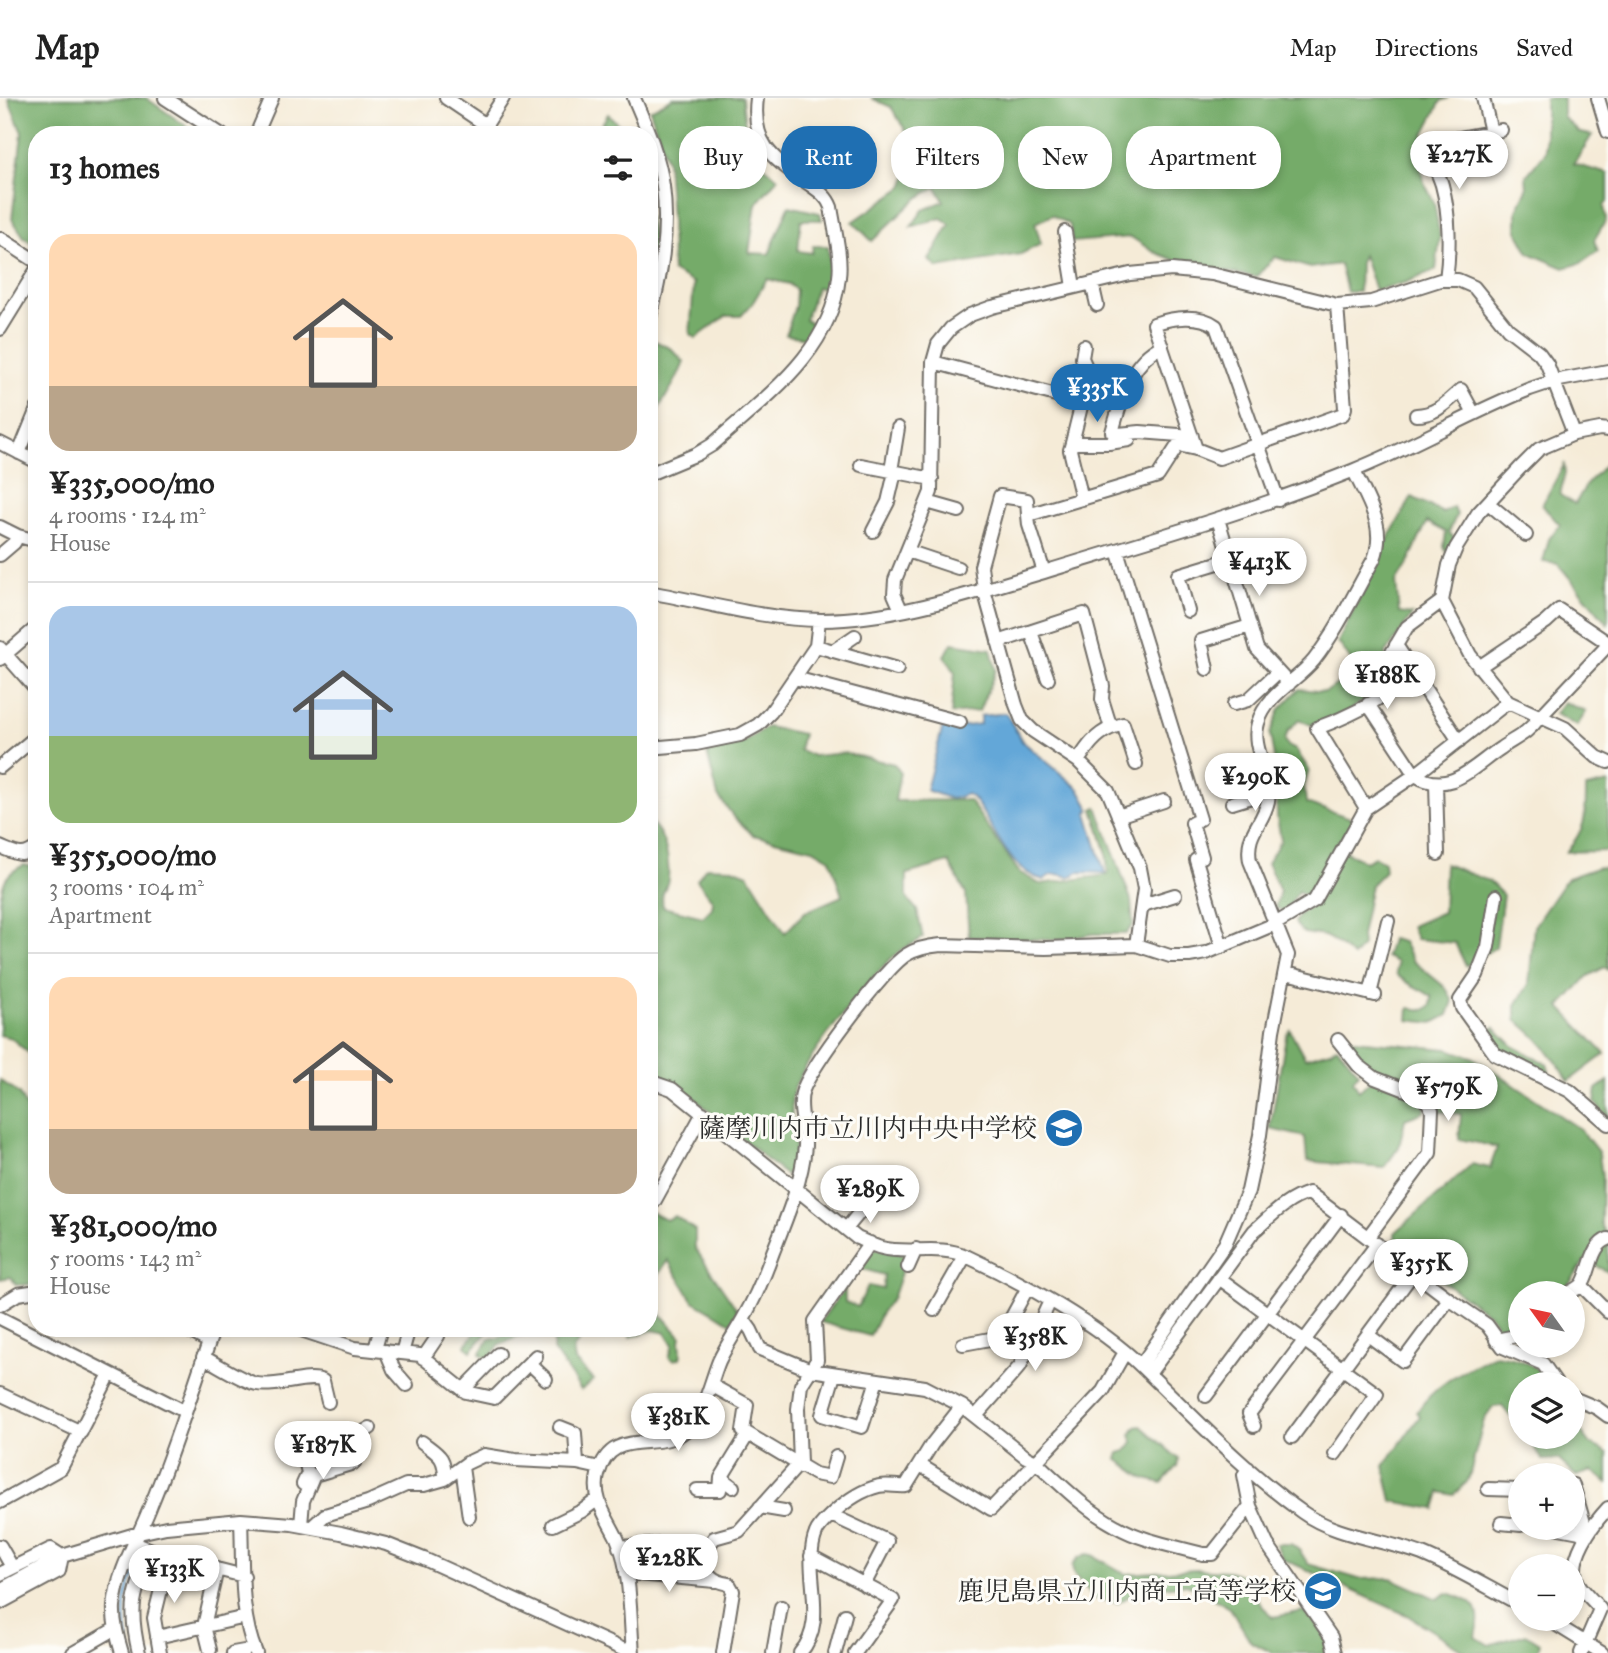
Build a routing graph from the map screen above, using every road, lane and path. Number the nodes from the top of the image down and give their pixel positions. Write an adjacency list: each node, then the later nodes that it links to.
1 (165, 98): 9 (street)
2 (272, 98): 10 (street)
3 (503, 98): 12 (street)
4 (634, 98): 13 (street)
5 (757, 98): 50 (street)
6 (1483, 98): 19 (street)
7 (1598, 98): 14 (street)
8 (446, 99): 11 (street)
9 (208, 126)
10 (260, 126)
11 (478, 126)
12 (486, 126)
13 (645, 126)
14 (1608, 132)
15 (658, 161): 20 (street)
16 (1065, 232): 23 (street)
17 (0, 238): 18 (street)
18 (28, 256)
19 (1446, 280): 24 (street); 32 (street)
20 (658, 282)
21 (1091, 283): 23 (street); 24 (street); 25 (street)
22 (28, 284): 26 (street)
23 (1074, 288): 29 (street)
24 (1337, 304): 44 (street)
25 (1097, 305)
26 (0, 329)
27 (1084, 346): 34 (street)
28 (1162, 346): 30 (street); 41 (street); 44 (street)
29 (933, 362): 34 (street); 53 (street)
30 (1135, 371): 33 (street); 41 (street)
31 (1608, 371): 32 (street)
32 (1554, 381): 35 (street); 40 (street)
33 (1118, 385)
34 (1082, 402): 43 (street)
35 (1474, 414): 36 (street); 52 (street)
36 (1416, 415)
37 (898, 428): 51 (street)
38 (1608, 430): 40 (street)
39 (28, 431): 47 (street)
40 (1574, 434): 57 (street)
41 (1192, 436): 46 (street)
42 (0, 443): 47 (street)
43 (1072, 443): 45 (street); 54 (street)
44 (1259, 444): 46 (street); 55 (street)
45 (1178, 445): 46 (street); 54 (street)
46 (1196, 449)
47 (19, 453): 48 (street)
48 (28, 458)
49 (862, 465): 51 (street)
50 (658, 470)
51 (893, 471): 53 (street); 62 (street)
52 (1354, 471): 55 (street); 95 (street)
53 (932, 479): 56 (street)
54 (1082, 499): 59 (street)
55 (1279, 499): 60 (street)
56 (927, 502): 58 (street); 67 (street)
57 (1488, 503): 63 (street); 74 (street)
58 (959, 511)
59 (1028, 514): 71 (street); 72 (street)
60 (1218, 519): 66 (street); 69 (street)
61 (0, 527): 64 (street)
62 (873, 531)
63 (1526, 535)
64 (18, 536): 65 (street); 68 (street)
65 (28, 539)
66 (1117, 550): 71 (street); 125 (street)
67 (907, 551): 70 (street); 75 (street)
68 (0, 555)
69 (1231, 559): 76 (street); 78 (street)
70 (958, 568)
71 (1044, 572): 72 (street)
72 (984, 590): 75 (street); 82 (street)
73 (658, 594): 77 (street)
74 (1442, 601): 84 (street); 88 (street)
75 (901, 610): 77 (street)
76 (1188, 611)
77 (820, 620): 85 (street)
78 (1250, 626): 90 (street); 91 (street)
79 (1031, 632): 82 (street); 93 (street); 101 (street)
80 (28, 634): 87 (street)
81 (855, 636): 86 (street)
82 (998, 642): 105 (street)
83 (1608, 644): 88 (street); 99 (street)
84 (1396, 645): 98 (street); 102 (street)
85 (816, 646): 86 (street); 92 (street)
86 (833, 651): 89 (street)
87 (2, 654): 94 (street)
88 (1479, 667): 96 (street)
89 (897, 669)
90 (1207, 669)
91 (1278, 672): 95 (street); 97 (street)
92 (794, 678): 100 (street); 104 (street)
93 (1048, 679)
94 (28, 681)
95 (1289, 684): 111 (street)
96 (1508, 702): 99 (street); 102 (street)
97 (1234, 704)
98 (1368, 704): 109 (street); 114 (street)
99 (1539, 718): 106 (street); 110 (street)
100 (960, 722)
101 (1111, 728): 105 (street); 107 (street)
102 (1459, 741): 109 (street)
103 (28, 744): 108 (street)
104 (658, 747)
105 (1077, 761): 115 (street)
106 (1608, 762)
107 (1136, 764)
108 (0, 767)
109 (1415, 775): 110 (street); 114 (street)
110 (1436, 783): 118 (street)
111 (1268, 792): 113 (street); 123 (street)
112 (1164, 802): 115 (street)
113 (1232, 803)
114 (1366, 808): 123 (street)
115 (1118, 816): 121 (street)
116 (0, 847): 117 (street)
117 (28, 854)
118 (1438, 855)
119 (1175, 895): 121 (street)
120 (1496, 896): 130 (street)
121 (1143, 905): 124 (street)
122 (1388, 921): 126 (street)
123 (1275, 924): 125 (street); 126 (street)
124 (1136, 946): 125 (street); 131 (street)
125 (1222, 947)
126 (1286, 973): 178 (street)
127 (1338, 1040): 137 (street)
128 (658, 1084): 129 (street)
129 (702, 1113): 131 (street); 132 (street)
130 (1608, 1124)
131 (796, 1189): 135 (street); 155 (street)
132 (658, 1195)
133 (869, 1201): 135 (street)
134 (1340, 1215): 137 (street); 143 (street); 153 (street)
135 (846, 1229): 138 (street)
136 (1608, 1239): 144 (street)
137 (1372, 1240): 142 (street); 167 (street)
138 (870, 1244): 139 (street); 177 (street)
139 (916, 1249): 140 (street); 141 (street)
140 (965, 1256): 145 (street); 151 (street)
141 (908, 1267)
142 (1414, 1272): 148 (street); 157 (street)
143 (1219, 1278): 153 (street); 178 (street)
144 (1584, 1281)
145 (1027, 1289): 149 (street); 169 (street)
146 (1586, 1290): 152 (street)
147 (28, 1292): 150 (street)
148 (1449, 1299): 157 (street); 166 (street)
149 (1050, 1301): 171 (street); 193 (street)
150 (0, 1306)
151 (934, 1310)
152 (1608, 1312)
153 (1268, 1314): 167 (street); 187 (street)
154 (0, 1318): 156 (street)
155 (743, 1319): 177 (street); 185 (street)
156 (28, 1332)
157 (1368, 1335): 176 (street)
158 (37, 1337): 180 (street)
159 (200, 1337): 168 (street)
160 (211, 1337): 168 (street)
161 (322, 1337): 170 (street)
162 (381, 1337): 170 (street)
163 (406, 1337): 172 (street)
164 (437, 1337): 175 (street)
165 (1508, 1338): 166 (street)
166 (1496, 1340): 179 (street)
167 (1305, 1341): 176 (street); 195 (street)
168 (209, 1342): 174 (street)
169 (963, 1344)
170 (380, 1350): 172 (street); 184 (street)
171 (1125, 1352): 178 (street); 205 (street)
172 (402, 1353): 175 (street)
173 (498, 1354): 186 (street)
174 (203, 1357): 189 (street); 192 (street)
175 (423, 1358): 186 (street)
176 (1343, 1368): 200 (street); 203 (street)
177 (811, 1370): 181 (street); 207 (street)
178 (1145, 1370): 211 (street)
179 (1548, 1372)
180 (110, 1374): 192 (street); 198 (street)
181 (834, 1375): 183 (street); 183 (street)
182 (546, 1379): 186 (street)
183 (877, 1380): 191 (street)
184 (407, 1385)
185 (711, 1385): 199 (street); 210 (street)
186 (463, 1390)
187 (1206, 1396)
188 (3, 1398): 198 (street)
189 (328, 1402)
190 (1585, 1403): 194 (street)
191 (962, 1406): 193 (street); 208 (street)
192 (184, 1411): 232 (street)
193 (976, 1416): 205 (street)
194 (1608, 1416)
195 (1254, 1426)
196 (559, 1427): 206 (street)
197 (370, 1428): 228 (street)
198 (81, 1433): 219 (street)
199 (748, 1434): 207 (street); 212 (street)
200 (1292, 1437)
201 (300, 1438): 228 (street)
202 (422, 1442): 213 (street)
203 (1335, 1454)
204 (836, 1457): 207 (street)
205 (1036, 1462): 208 (street); 220 (street)
206 (577, 1463): 209 (street); 210 (street)
207 (800, 1463): 221 (street)
208 (920, 1465): 224 (street)
209 (462, 1467): 213 (street); 225 (street)
210 (600, 1468): 218 (street)
211 (1248, 1468): 220 (street); 249 (street)
212 (721, 1478): 214 (street); 216 (street)
213 (445, 1479): 228 (street)
214 (733, 1487)
215 (1488, 1489): 217 (street)
216 (697, 1490)
217 (1508, 1490)
218 (598, 1499): 229 (street); 236 (street)
219 (0, 1502)
220 (1250, 1506): 272 (street)
221 (760, 1507): 223 (street); 246 (street)
222 (1608, 1508): 231 (street)
223 (785, 1511)
224 (831, 1515): 239 (street); 247 (street)
225 (469, 1517)
226 (241, 1520): 228 (street); 232 (street); 245 (street)
227 (1501, 1523): 230 (street)
228 (302, 1525): 266 (street)
229 (553, 1525)
230 (1508, 1525)
231 (1585, 1533)
232 (136, 1538): 237 (street); 238 (street); 256 (street)
233 (1582, 1540): 251 (street)
234 (669, 1544): 236 (street)
235 (0, 1546): 241 (street)
236 (620, 1547): 243 (street)
237 (152, 1552): 240 (street); 264 (street)
238 (62, 1556): 241 (street); 248 (street); 250 (street)
239 (811, 1556): 247 (street); 269 (street)
240 (169, 1557): 242 (street); 258 (street)
241 (12, 1567): 244 (street)
242 (217, 1569): 245 (street); 255 (street)
243 (626, 1573): 246 (street); 266 (street)
244 (0, 1574)
245 (244, 1576): 254 (street)
246 (715, 1581): 267 (street)
247 (864, 1585): 271 (street)
248 (0, 1590)
249 (1508, 1598)
250 (0, 1604)
251 (1604, 1606): 259 (street)
252 (781, 1607): 268 (street)
253 (845, 1615): 270 (street)
254 (246, 1617): 255 (street); 261 (street)
255 (204, 1626): 258 (street); 260 (street)
256 (115, 1629): 262 (street); 263 (street)
257 (1562, 1631): 259 (street)
258 (157, 1637): 265 (street)
259 (1583, 1648): 273 (street)
260 (210, 1650)
261 (244, 1652)
262 (73, 1653)
263 (122, 1653)
264 (139, 1653)
265 (160, 1653)
266 (632, 1653)
267 (723, 1653)
268 (773, 1653)
269 (800, 1653)
270 (835, 1653)
271 (855, 1653)
272 (1335, 1653)
273 (1602, 1653)

